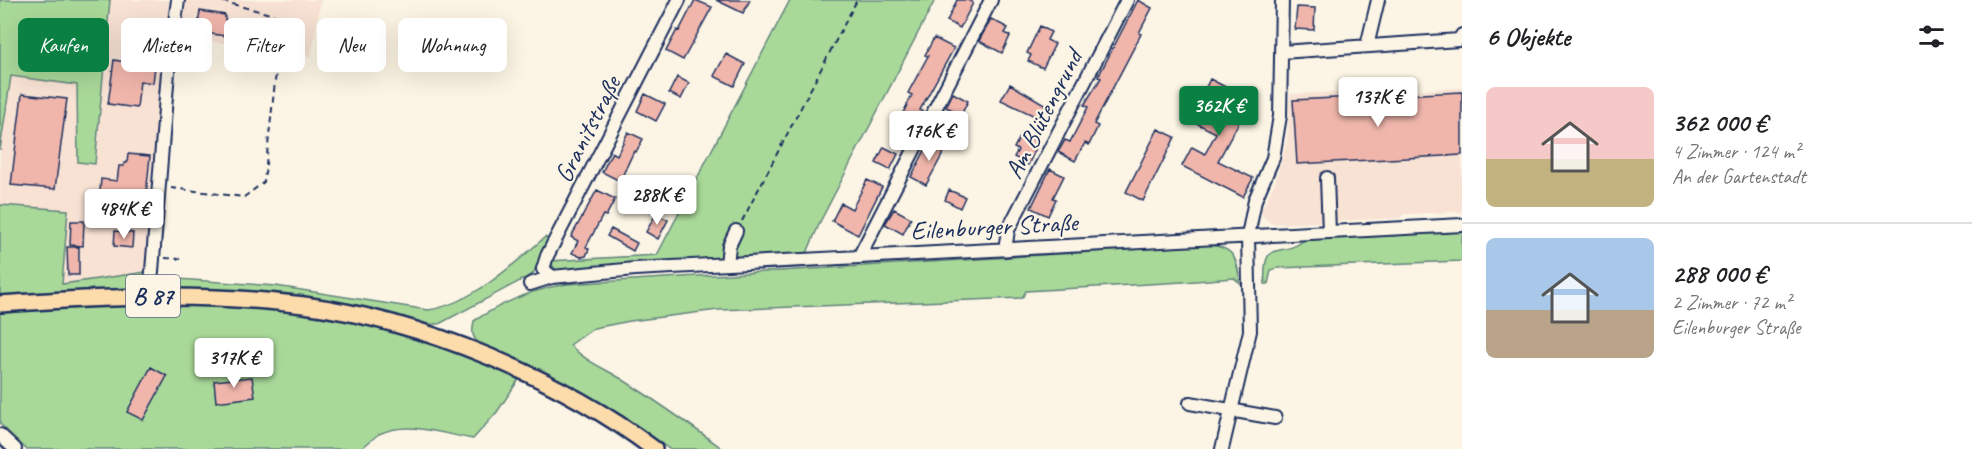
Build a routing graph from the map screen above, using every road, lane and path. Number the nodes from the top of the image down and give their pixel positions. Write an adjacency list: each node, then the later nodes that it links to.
1 (178, 0): 13 (street)
2 (217, 0): 13 (path)
3 (679, 0): 23 (street, Granitstraße)
4 (857, 0): 15 (path)
5 (992, 0): 19 (street)
6 (1126, 0): 18 (street, Am Blütengrund)
7 (1282, 0): 11 (street)
8 (1378, 0): 10 (street)
9 (1462, 35): 10 (street)
10 (1367, 46): 11 (street)
11 (1281, 52): 17 (street)
12 (1327, 178): 16 (street)
13 (159, 186): 20 (street)
14 (1462, 225): 16 (street, Eilenburger Straße)
15 (736, 231): 22 (street)
16 (1329, 232): 17 (street, Eilenburger Straße)
17 (1248, 236): 18 (street, Eilenburger Straße); 28 (street)
18 (1005, 250): 19 (street, Eilenburger Straße)
19 (859, 257): 22 (street, Eilenburger Straße)
20 (153, 258): 21 (path); 25 (street)
21 (182, 259)
22 (727, 264): 23 (street, Eilenburger Straße)
23 (552, 277): 24 (street, Eilenburger Straße)
24 (530, 284)
25 (150, 296): 26 (main road, B 87); 32 (main road, B 87)
26 (0, 304)
27 (1190, 403): 28 (street)
28 (1232, 411): 29 (street); 33 (street)
29 (1275, 418)
30 (0, 435): 31 (street)
31 (15, 449)
32 (654, 449)
33 (1222, 449)

